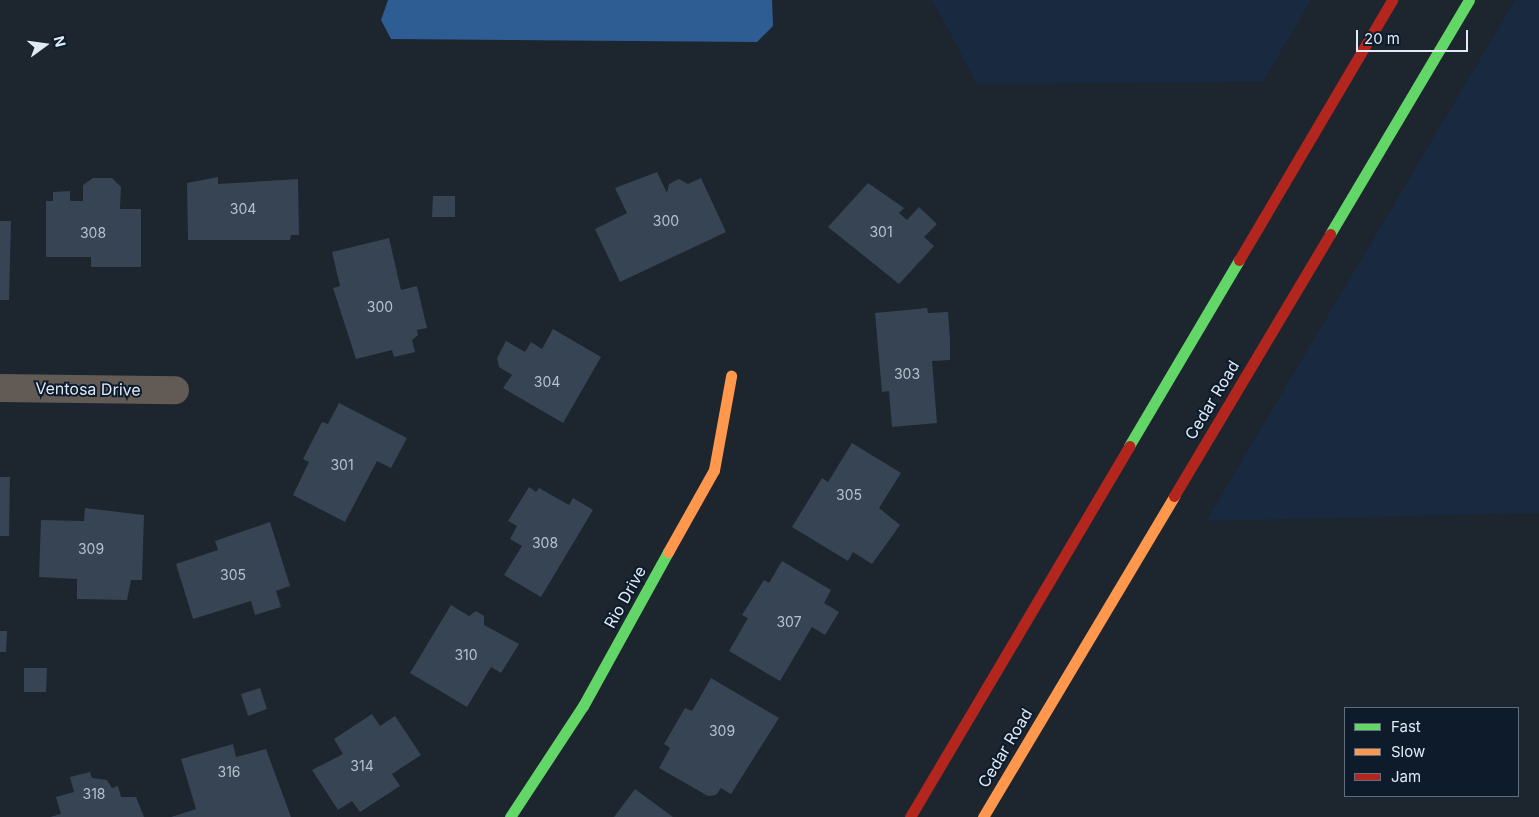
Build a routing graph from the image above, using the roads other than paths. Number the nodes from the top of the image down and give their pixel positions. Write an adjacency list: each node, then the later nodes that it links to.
1 (1392, 0): 7 (main road)
2 (1469, 0): 8 (main road, Cedar Road)
3 (731, 376): 6 (main road, Rio Drive)
4 (0, 388): 5 (street, Ventosa Drive)
5 (175, 390)
6 (510, 817)
7 (910, 817)
8 (983, 817)

